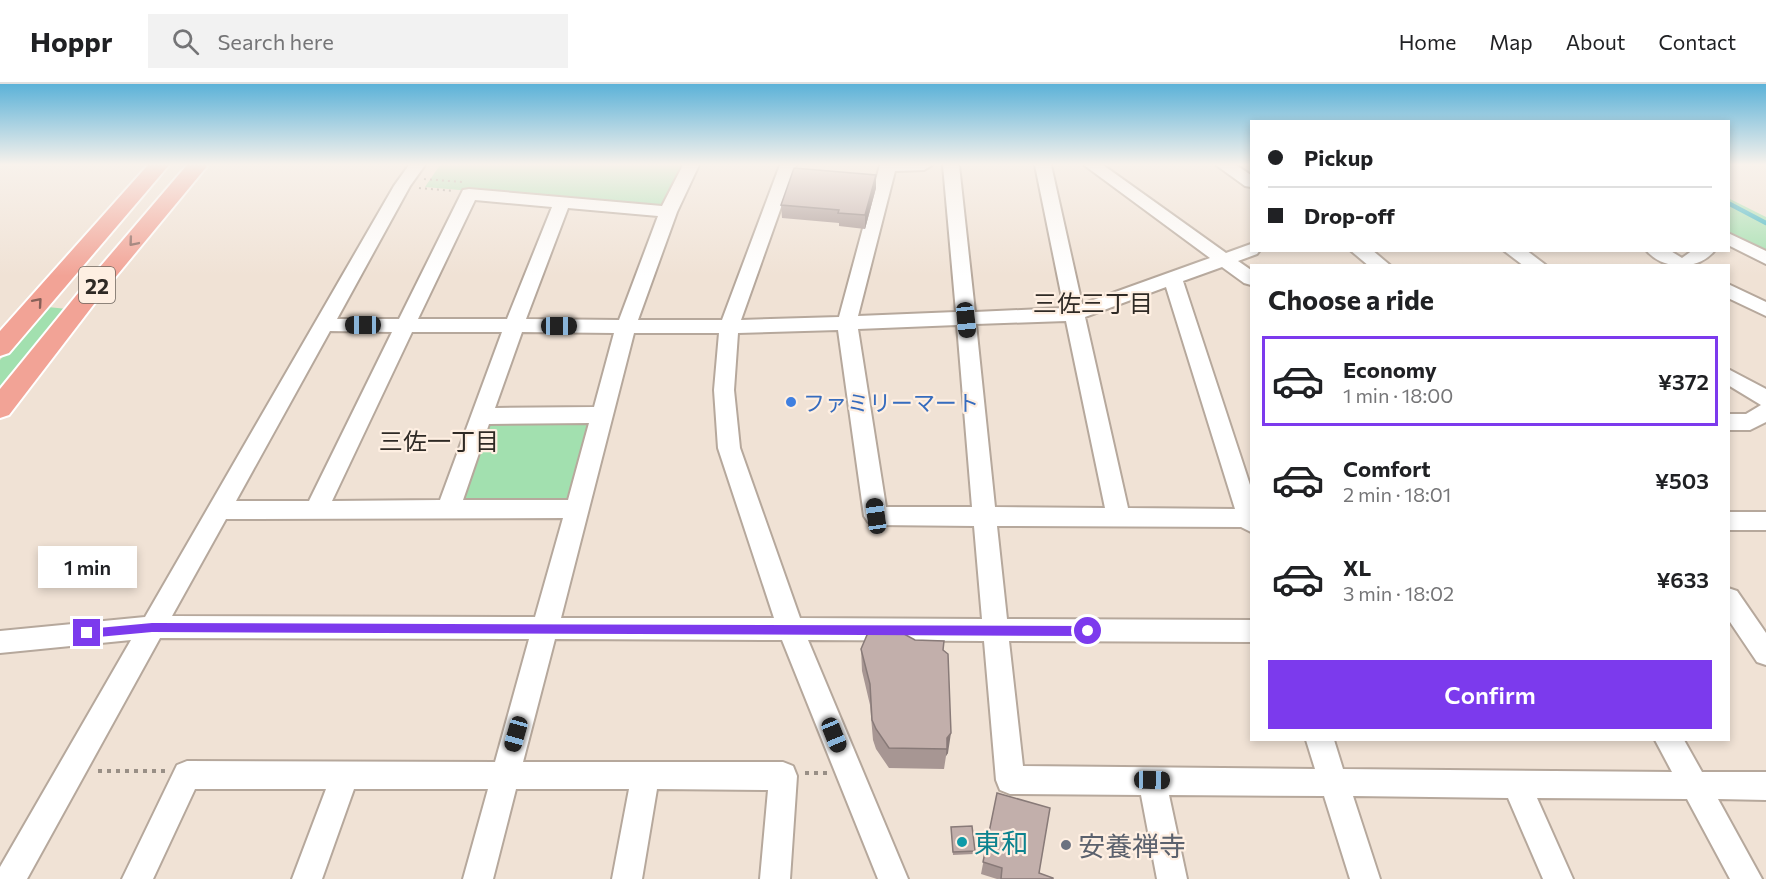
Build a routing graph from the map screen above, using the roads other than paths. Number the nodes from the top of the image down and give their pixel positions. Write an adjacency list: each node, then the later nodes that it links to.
1 (127, 202): 38 (main road, 22, one-way to 1)
2 (167, 202): 41 (main road, 22, one-way to 41)
3 (393, 202): 33 (street)
4 (465, 202): 34 (street)
5 (562, 202): 35 (street)
6 (563, 202): 13 (street)
7 (673, 202): 13 (street)
8 (774, 202): 37 (street)
9 (879, 202): 32 (street)
10 (955, 202): 31 (street)
11 (1051, 202): 30 (street)
12 (1144, 202): 21 (street)
13 (668, 212): 36 (street)
14 (1730, 239): 20 (street)
15 (1250, 250): 21 (street)
16 (1362, 252): 22 (street)
17 (1515, 252): 23 (street)
18 (1659, 252): 24 (street)
19 (1703, 252): 25 (street)
20 (1766, 258)
21 (1224, 260): 26 (street); 27 (street)
22 (1379, 264)
23 (1535, 264)
24 (1680, 264)
25 (1684, 264)
26 (1250, 278)
27 (1173, 279): 30 (street); 52 (street)
28 (1730, 291): 29 (street)
29 (1766, 310)
30 (1075, 315): 31 (street); 51 (street)
31 (966, 320): 32 (street); 50 (street)
32 (847, 323): 37 (street); 50 (street)
33 (323, 325): 34 (street); 48 (street)
34 (405, 325): 35 (street); 49 (street)
35 (514, 326): 36 (street); 44 (street)
36 (626, 326): 37 (street); 43 (street)
37 (729, 327): 58 (street)
38 (0, 347)
39 (1730, 377): 40 (street)
40 (1766, 399)
41 (0, 408)
42 (1766, 411): 45 (street)
43 (602, 414): 44 (street); 47 (street)
44 (482, 416): 46 (street)
45 (1730, 422)
46 (448, 509): 47 (street); 49 (street)
47 (577, 509): 57 (street)
48 (219, 510): 49 (street); 56 (street)
49 (316, 510)
50 (984, 516): 51 (street); 59 (street)
51 (1118, 517): 52 (street)
52 (1250, 520)
53 (1730, 520): 54 (street)
54 (1766, 521)
55 (1730, 601): 62 (street)
56 (152, 627): 57 (street); 61 (street); 73 (street)
57 (544, 629): 58 (street); 66 (street)
58 (791, 630): 59 (street); 79 (street)
59 (995, 630): 60 (street); 68 (street)
60 (1250, 631)
61 (0, 642)
62 (1766, 654)
63 (1320, 741): 69 (street)
64 (1670, 741): 71 (street)
65 (345, 776): 66 (street); 74 (street); 75 (street)
66 (504, 776): 67 (street); 76 (street)
67 (645, 777): 77 (street); 78 (street)
68 (1152, 780): 69 (street); 80 (street)
69 (1334, 782): 70 (street); 81 (street)
70 (1516, 783): 71 (street); 82 (street)
71 (1694, 785): 72 (street); 83 (street)
72 (1766, 786)
73 (10, 879)
74 (137, 879)
75 (307, 879)
76 (478, 879)
77 (627, 879)
78 (776, 879)
79 (893, 879)
80 (1172, 879)
81 (1365, 879)
82 (1558, 879)
83 (1747, 879)

